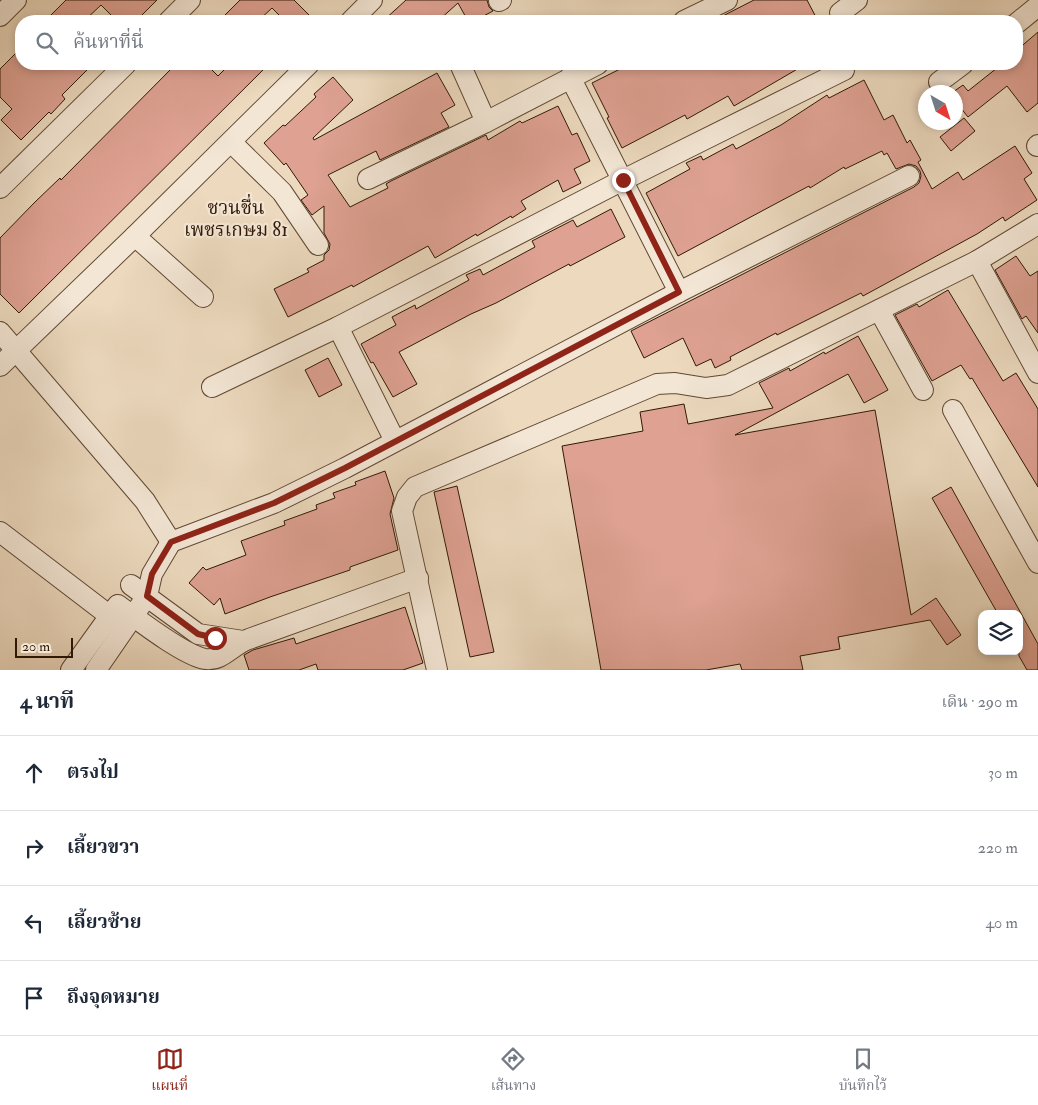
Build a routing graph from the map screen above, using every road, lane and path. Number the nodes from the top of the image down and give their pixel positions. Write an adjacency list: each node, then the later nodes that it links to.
1 (16, 0): 11 (street)
2 (190, 0): 8 (street)
3 (372, 0): 9 (street)
4 (727, 0): 10 (street)
5 (857, 0): 7 (street)
6 (1038, 6): 12 (street)
7 (840, 13)
8 (175, 15)
9 (357, 15)
10 (696, 15)
11 (0, 16)
12 (1023, 17)
13 (120, 70): 26 (street)
14 (303, 70): 22 (street)
15 (463, 70): 21 (street)
16 (585, 70): 19 (street)
17 (844, 70): 25 (street)
18 (955, 70): 20 (street)
19 (570, 77): 21 (street); 25 (street)
20 (939, 82)
21 (486, 122): 24 (street)
22 (231, 142): 28 (street); 29 (street)
23 (909, 176): 31 (street)
24 (368, 180)
25 (623, 180): 31 (street); 34 (street)
26 (0, 188)
27 (1038, 224): 30 (street)
28 (135, 236): 32 (street); 36 (street)
29 (318, 245)
30 (977, 261): 33 (street); 38 (street)
31 (679, 292): 42 (street)
32 (203, 297)
33 (879, 310): 40 (street); 46 (street)
34 (338, 326): 39 (street); 42 (street)
35 (0, 332): 36 (street)
36 (16, 350): 37 (street); 44 (street)
37 (0, 366)
38 (1038, 373)
39 (212, 387)
40 (923, 390)
41 (953, 410): 45 (street)
42 (395, 440): 44 (street)
43 (0, 532): 48 (street)
44 (171, 542): 47 (street)
45 (1038, 563)
46 (418, 578): 50 (street); 54 (street)
47 (139, 590): 48 (street); 49 (street); 50 (street)
48 (114, 610): 49 (street); 52 (street)
49 (134, 617): 51 (street); 53 (street)
50 (244, 641): 51 (street)
51 (220, 664)
52 (71, 670)
53 (96, 670)
54 (437, 670)

